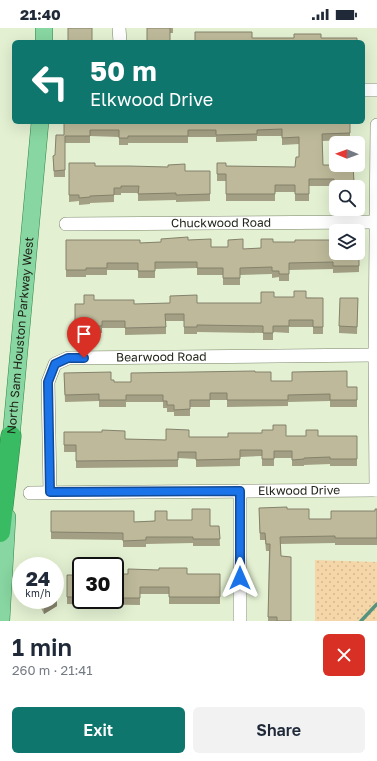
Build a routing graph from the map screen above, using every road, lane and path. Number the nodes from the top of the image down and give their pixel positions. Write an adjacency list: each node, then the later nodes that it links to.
1 (44, 28): 3 (main road)
2 (120, 28): 4 (street)
3 (44, 40)
4 (120, 40)
5 (365, 90): 6 (street)
6 (377, 90)
7 (40, 124): 12 (main road, North Sam Houston Parkway West)
8 (377, 125): 9 (street)
9 (376, 222): 10 (street, Chuckwood Road); 11 (street)
10 (66, 224)
11 (375, 355): 13 (street); 15 (street, Bearwood Road)
12 (11, 436): 17 (highway); 18 (main road, North Sam Houston Parkway West)
13 (377, 490): 14 (street, Elkwood Drive)
14 (240, 491): 15 (street, Elkwood Drive); 19 (street)
15 (50, 492): 16 (street, Elkwood Drive)
16 (30, 493)
17 (0, 532)
18 (1, 621)
19 (240, 621)

